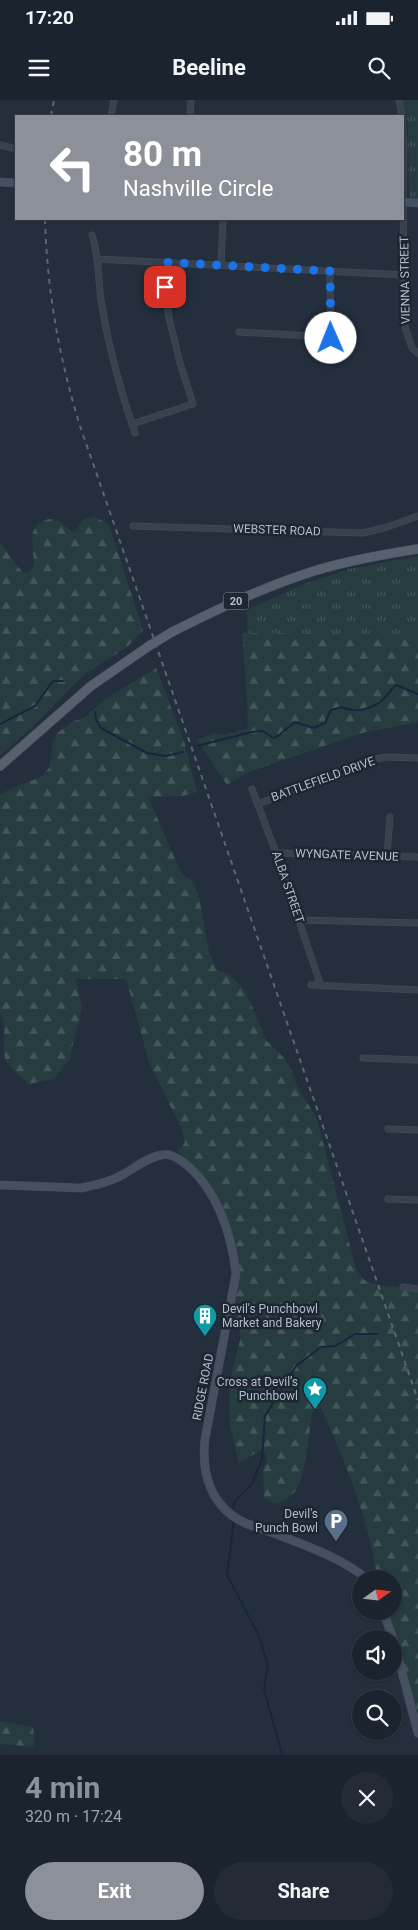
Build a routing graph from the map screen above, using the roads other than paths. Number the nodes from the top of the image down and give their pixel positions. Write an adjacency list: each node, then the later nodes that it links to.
1 (114, 100): 4 (street)
2 (191, 100): 5 (street)
3 (399, 100): 6 (street, VIENNA STREET)
4 (111, 115)
5 (190, 115)
6 (402, 115)
7 (0, 145): 8 (street)
8 (15, 149)
9 (0, 182): 10 (main road)
10 (15, 183)
11 (404, 202): 12 (main road)
12 (418, 204)
13 (223, 220): 18 (street)
14 (403, 220): 20 (street, VIENNA STREET)
15 (92, 235): 16 (street)
16 (97, 259): 17 (street); 25 (street)
17 (161, 262): 18 (street); 25 (street)
18 (221, 265): 19 (street)
19 (330, 271): 20 (street); 22 (street)
20 (404, 275): 24 (street, VIENNA STREET)
21 (239, 332): 22 (street)
22 (331, 338): 23 (street)
23 (331, 350)
24 (418, 353)
25 (132, 424): 26 (street)
26 (135, 433)
27 (418, 516): 28 (street, WEBSTER ROAD)
28 (133, 526)
29 (418, 549): 31 (main road, 20, bridge)
30 (418, 758): 33 (street, BATTLEFIELD DRIVE)
31 (0, 766)
32 (252, 789): 33 (street, ALBA STREET)
33 (258, 804): 35 (street, ALBA STREET)
34 (390, 817): 36 (street)
35 (276, 853): 36 (street, WYNGATE AVENUE); 38 (street, ALBA STREET)
36 (387, 855): 37 (street, WYNGATE AVENUE)
37 (418, 857)
38 (299, 920): 39 (street); 41 (street, ALBA STREET)
39 (418, 923)
40 (311, 985): 41 (street)
41 (321, 986): 42 (street)
42 (418, 990)
43 (363, 1058): 44 (street)
44 (418, 1060)
45 (388, 1129): 46 (street)
46 (418, 1130)
47 (0, 1185): 52 (main road, RIDGE ROAD)
48 (388, 1199): 49 (street)
49 (418, 1200)
50 (403, 1287): 51 (street)
51 (418, 1288)
52 (356, 1570)
53 (402, 1673): 54 (main road)
54 (418, 1733)

